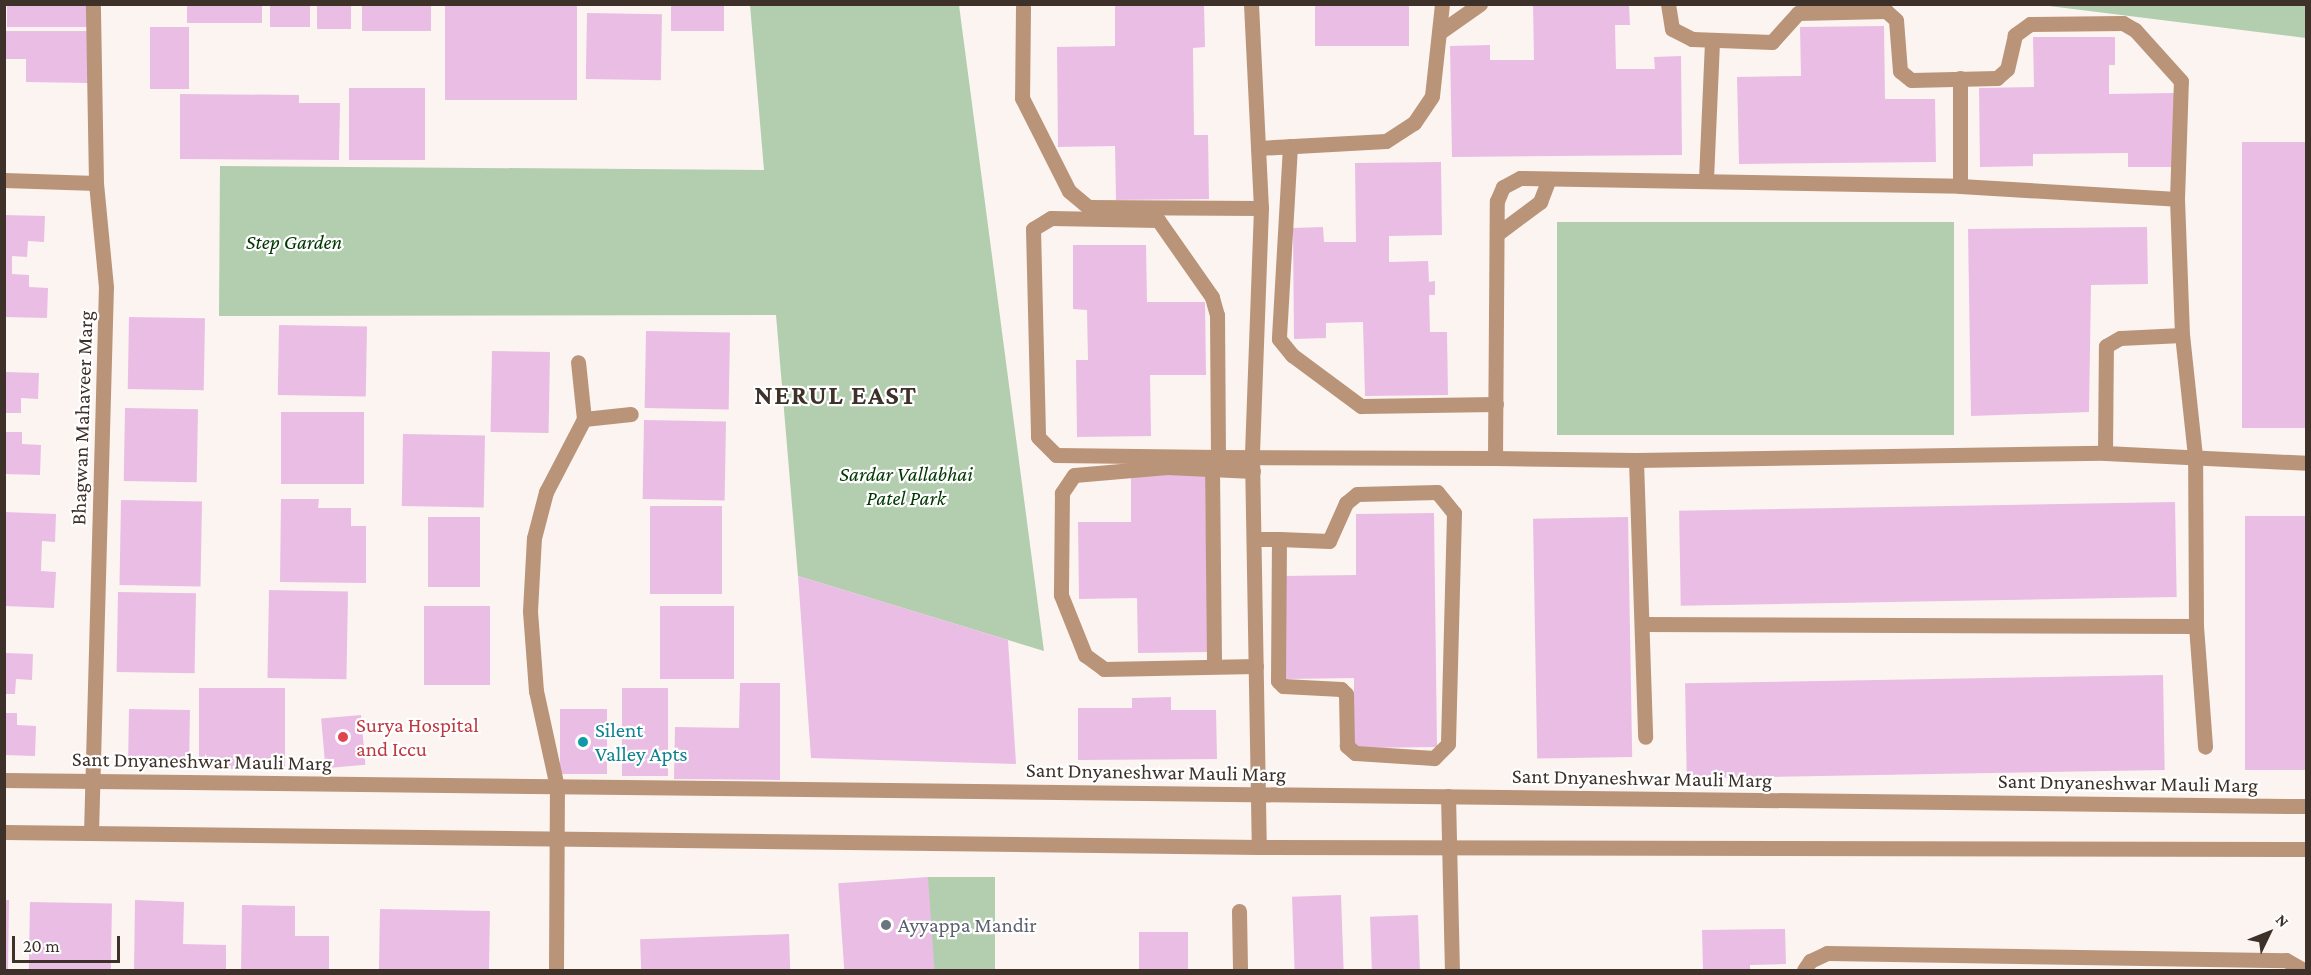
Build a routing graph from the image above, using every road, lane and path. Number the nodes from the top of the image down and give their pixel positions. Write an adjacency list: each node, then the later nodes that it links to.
1 (93, 4): 15 (street, Bhagwan Mahaveer Marg)
2 (1251, 4): 11 (street)
3 (1443, 4): 7 (street)
4 (1480, 4): 7 (street)
5 (1668, 4): 8 (street)
6 (1023, 7): 18 (street)
7 (1440, 32): 10 (street)
8 (1712, 40): 9 (street); 13 (street)
9 (1960, 78): 16 (street); 17 (street)
10 (1290, 146): 11 (street); 22 (street)
11 (1258, 148): 18 (street)
12 (1549, 179): 13 (street); 19 (street); 19 (street)
13 (1706, 179): 16 (street)
14 (4, 180): 15 (street)
15 (96, 183): 41 (street, Bhagwan Mahaveer Marg)
16 (1960, 186): 17 (street)
17 (2177, 199): 20 (street)
18 (1261, 208): 30 (street)
19 (1497, 234): 22 (street)
20 (2182, 335): 25 (street); 26 (street)
21 (578, 362): 24 (street)
22 (1496, 404): 27 (street)
23 (631, 414): 24 (street)
24 (584, 419): 42 (street)
25 (2105, 453): 26 (street); 28 (street)
26 (2195, 456): 31 (street); 35 (street)
27 (1495, 458): 28 (street); 30 (street)
28 (1636, 460): 34 (street)
29 (1215, 463): 29 (street); 30 (street); 36 (street); 36 (street)
30 (1252, 463): 32 (street)
31 (2307, 463)
32 (1254, 539): 33 (street); 37 (street)
33 (1279, 539): 33 (street)
34 (1644, 624): 35 (street); 38 (street)
35 (2196, 626): 39 (street)
36 (1214, 666): 37 (street)
37 (1256, 666): 43 (street)
38 (1646, 736)
39 (2205, 747)
40 (4, 780): 41 (street, Sant Dnyaneshwar Mauli Marg)
41 (93, 781): 42 (street, Sant Dnyaneshwar Mauli Marg); 47 (street, Bhagwan Mahaveer Marg)
42 (557, 787): 43 (street, Sant Dnyaneshwar Mauli Marg); 48 (street)
43 (1259, 795): 44 (street, Sant Dnyaneshwar Mauli Marg); 49 (street)
44 (1448, 796): 45 (street, Sant Dnyaneshwar Mauli Marg); 50 (street)
45 (2307, 806)
46 (4, 832): 47 (street)
47 (91, 833): 48 (street)
48 (556, 838): 49 (street); 53 (street)
49 (1259, 847): 50 (street)
50 (1449, 848): 51 (street); 55 (street)
51 (2307, 849)
52 (1239, 911): 54 (street)
53 (556, 970)
54 (1240, 970)
55 (1452, 970)
56 (1804, 970): 57 (street)
57 (2303, 970)

